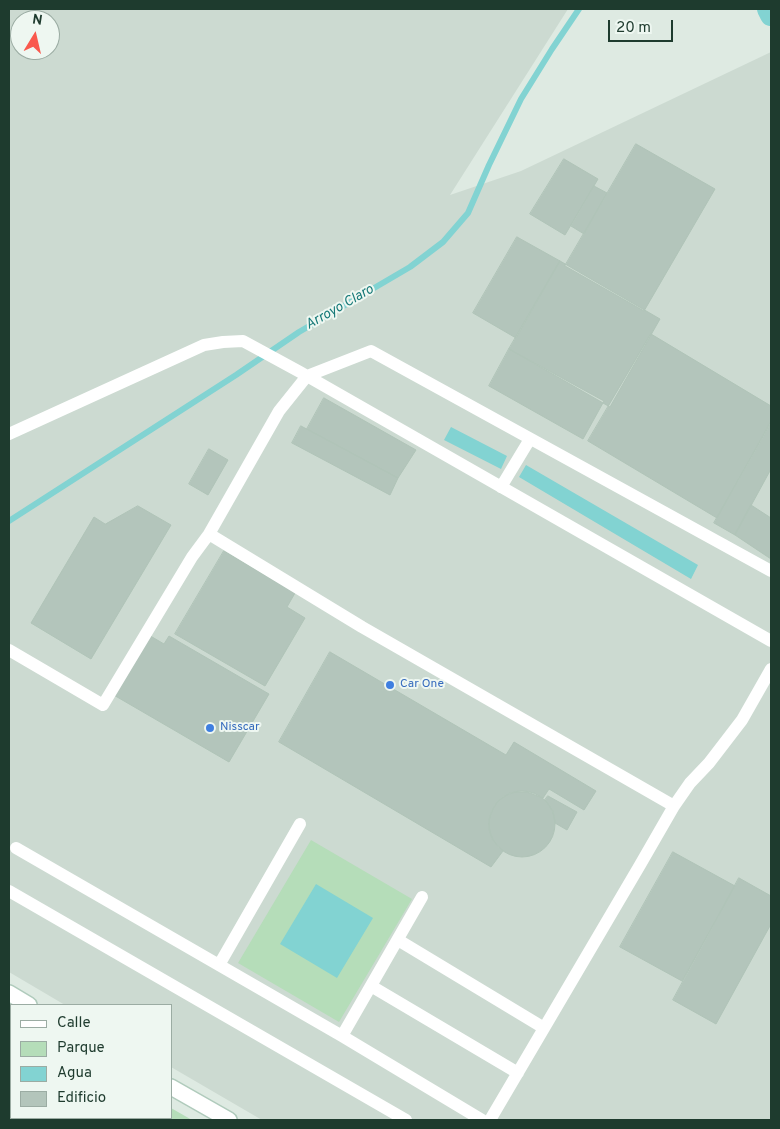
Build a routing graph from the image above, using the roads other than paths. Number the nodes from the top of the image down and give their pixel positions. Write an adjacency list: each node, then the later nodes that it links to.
1 (304, 374): 2 (lane); 3 (lane); 4 (lane); 5 (lane)
2 (9, 434)
3 (530, 439): 4 (lane); 6 (lane)
4 (501, 487): 7 (lane)
5 (209, 534): 8 (lane); 10 (lane)
6 (771, 572)
7 (771, 641)
8 (9, 650)
9 (771, 669): 10 (lane)
10 (674, 806): 20 (lane)
11 (300, 824): 16 (lane)
12 (16, 848): 16 (lane)
13 (9, 892): 25 (lane)
14 (422, 897): 15 (lane)
15 (398, 940): 17 (lane); 20 (lane)
16 (219, 965): 21 (lane)
17 (371, 986): 21 (lane); 22 (lane)
18 (9, 993): 19 (street)
19 (27, 1004)
20 (544, 1028): 22 (lane)
21 (342, 1036): 26 (lane)
22 (518, 1073): 27 (lane)
23 (172, 1088): 24 (street)
24 (229, 1120)
25 (406, 1120)
26 (482, 1120)
27 (490, 1120)

